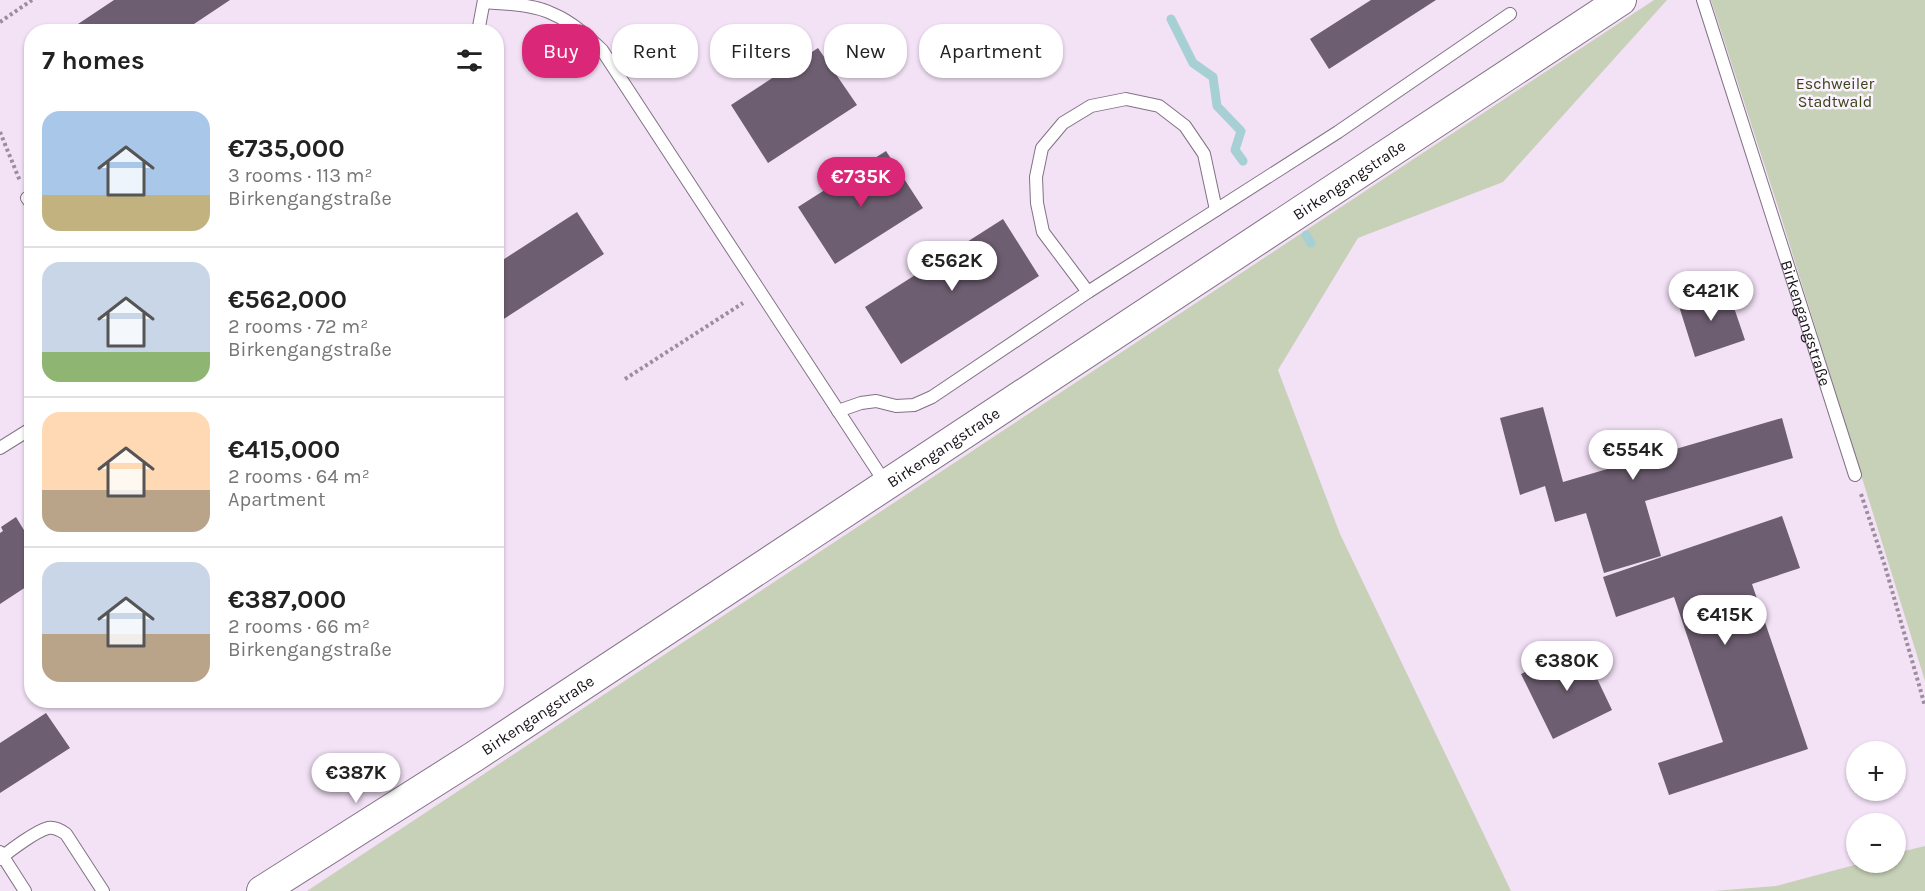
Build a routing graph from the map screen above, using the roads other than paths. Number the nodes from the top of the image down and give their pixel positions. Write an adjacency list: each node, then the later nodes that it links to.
1 (1620, 0): 12 (street, Birkengangstraße)
2 (1703, 0): 11 (lane, Birkengangstraße)
3 (484, 1): 5 (lane); 8 (lane)
4 (1510, 14): 6 (lane)
5 (480, 24)
6 (1216, 210): 7 (lane); 7 (lane)
7 (1088, 292): 8 (lane)
8 (838, 411): 12 (lane)
9 (24, 433): 10 (lane)
10 (0, 448)
11 (1855, 475)
12 (887, 485): 16 (street, Birkengangstraße)
13 (1, 856): 14 (lane); 15 (lane)
14 (25, 891)
15 (103, 891)
16 (262, 891)

